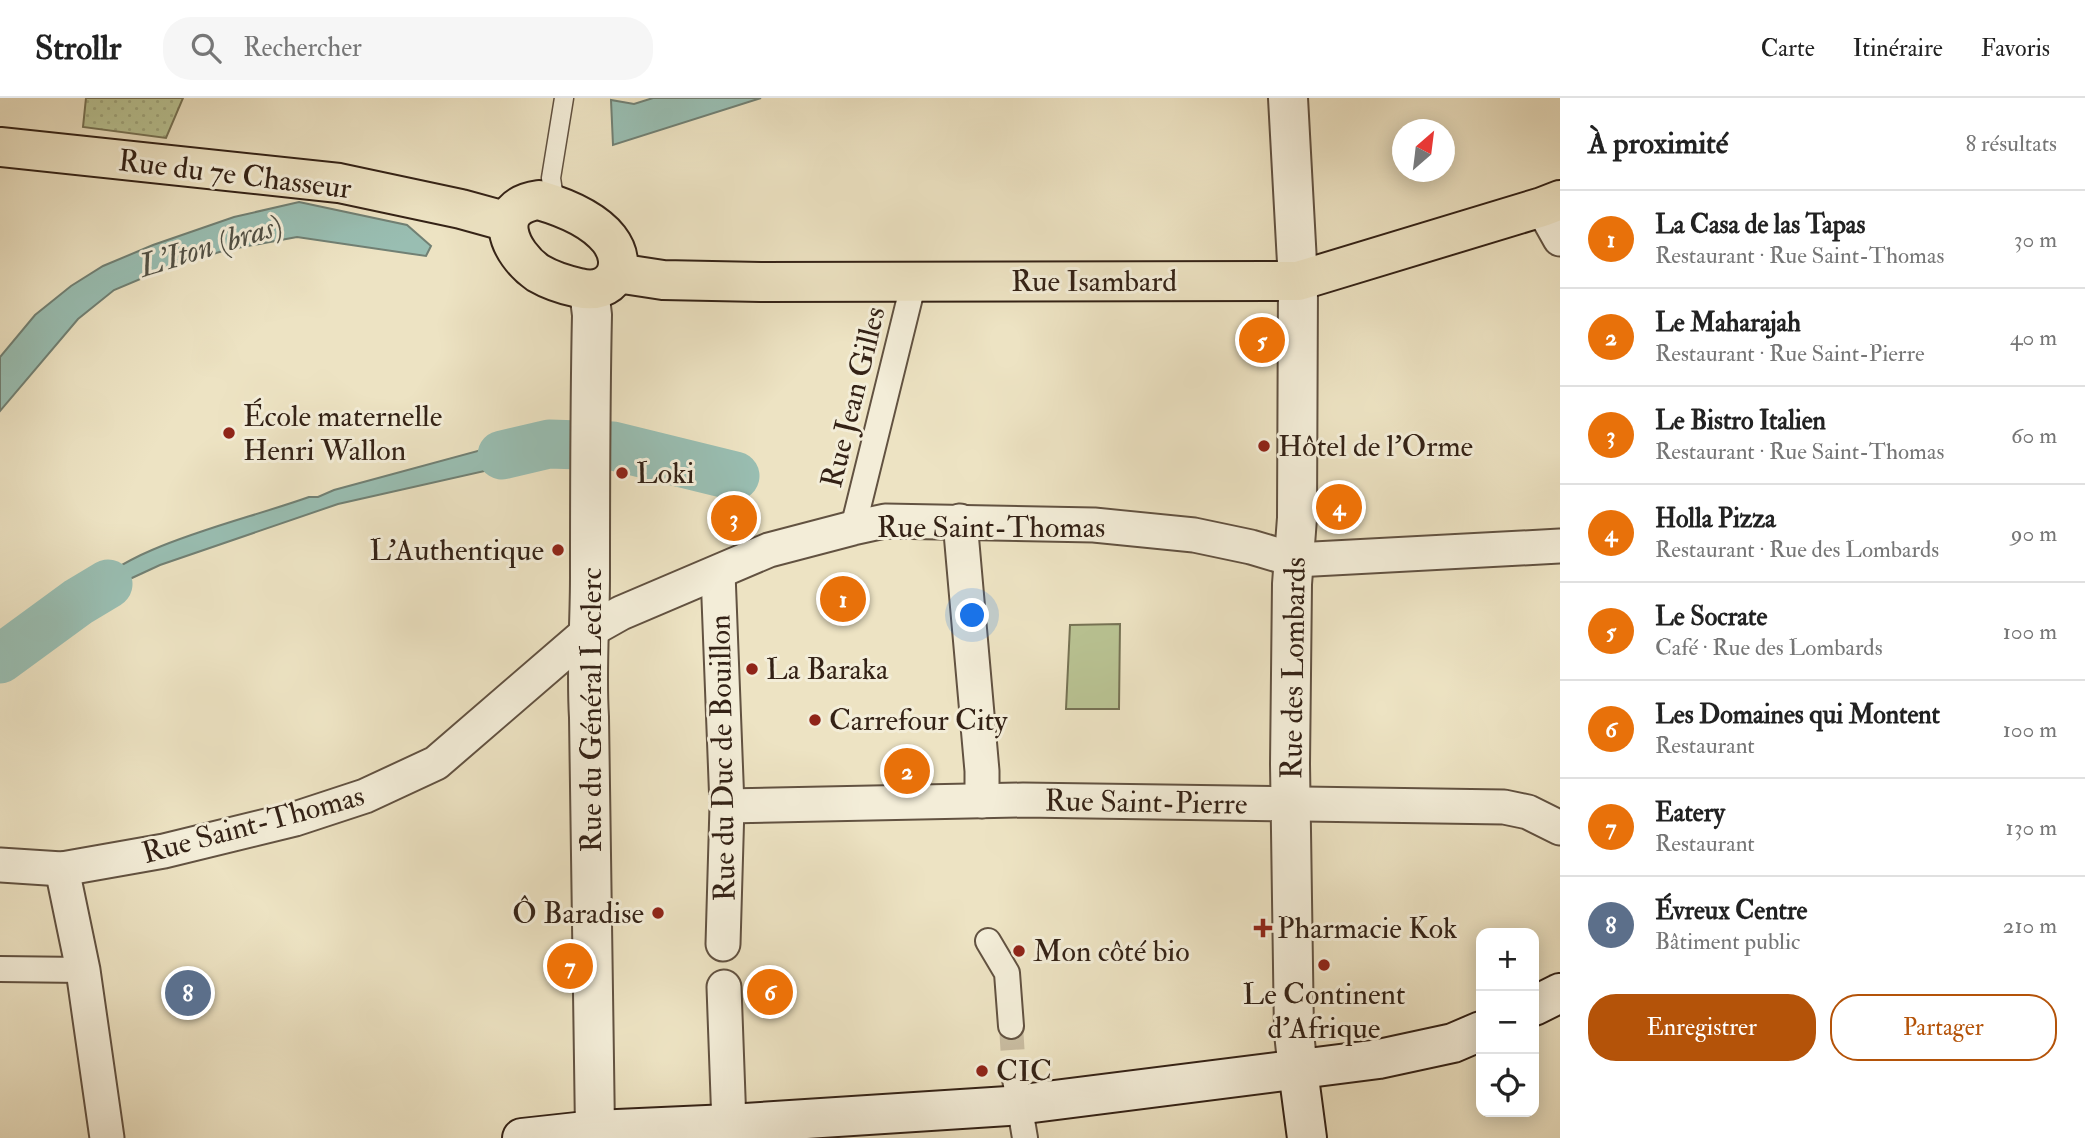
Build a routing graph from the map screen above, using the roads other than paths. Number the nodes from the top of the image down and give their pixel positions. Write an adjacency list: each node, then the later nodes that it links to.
1 (564, 98): 4 (lane)
2 (1288, 98): 8 (street, Rue des Lombards)
3 (0, 147): 6 (main road, Rue du 7e Chasseur)
4 (555, 205): 6 (main road); 9 (main road)
5 (1554, 215): 8 (main road, Rue Isambard)
6 (508, 222): 9 (main road)
7 (914, 281): 8 (main road, Rue Isambard); 9 (main road, Rue Isambard); 11 (street, Rue Jean Gilles)
8 (1298, 281): 13 (street, Rue des Lombards)
9 (603, 282): 15 (street, Rue du Général Leclerc)
10 (960, 522): 11 (street, Rue Saint-Thomas); 13 (street, Rue Saint-Thomas); 17 (street)
11 (853, 528): 14 (street, Rue Saint-Thomas)
12 (1560, 546): 13 (street, Rue Saint-Thomas)
13 (1295, 560): 16 (street, Rue des Lombards)
14 (718, 573): 15 (street, Rue Saint-Thomas); 18 (street, Rue du Duc de Bouillon)
15 (589, 631): 21 (street, Rue Saint-Thomas); 34 (street, Rue du Général Leclerc)
16 (1291, 805): 17 (street, Rue Saint-Pierre); 19 (street, Rue Saint-Pierre); 31 (street, Rue des Lombards)
17 (983, 806): 18 (street, Rue Saint-Pierre)
18 (738, 814): 23 (street, Rue du Duc de Bouillon)
19 (1560, 828)
20 (0, 865): 21 (street, Rue Saint-Thomas)
21 (62, 869): 25 (street)
22 (988, 941): 29 (street)
23 (723, 944)
24 (0, 969): 25 (street)
25 (83, 970): 35 (street)
26 (724, 987): 33 (street)
27 (1560, 993): 28 (street)
28 (1539, 1004)
29 (1011, 1026)
30 (1476, 1033): 31 (street)
31 (1298, 1070): 32 (street); 37 (street, Rue des Lombards)
32 (1020, 1105): 33 (street)
33 (729, 1125): 34 (street)
34 (593, 1134): 36 (street)
35 (107, 1138)
36 (522, 1138)
37 (1307, 1138)

